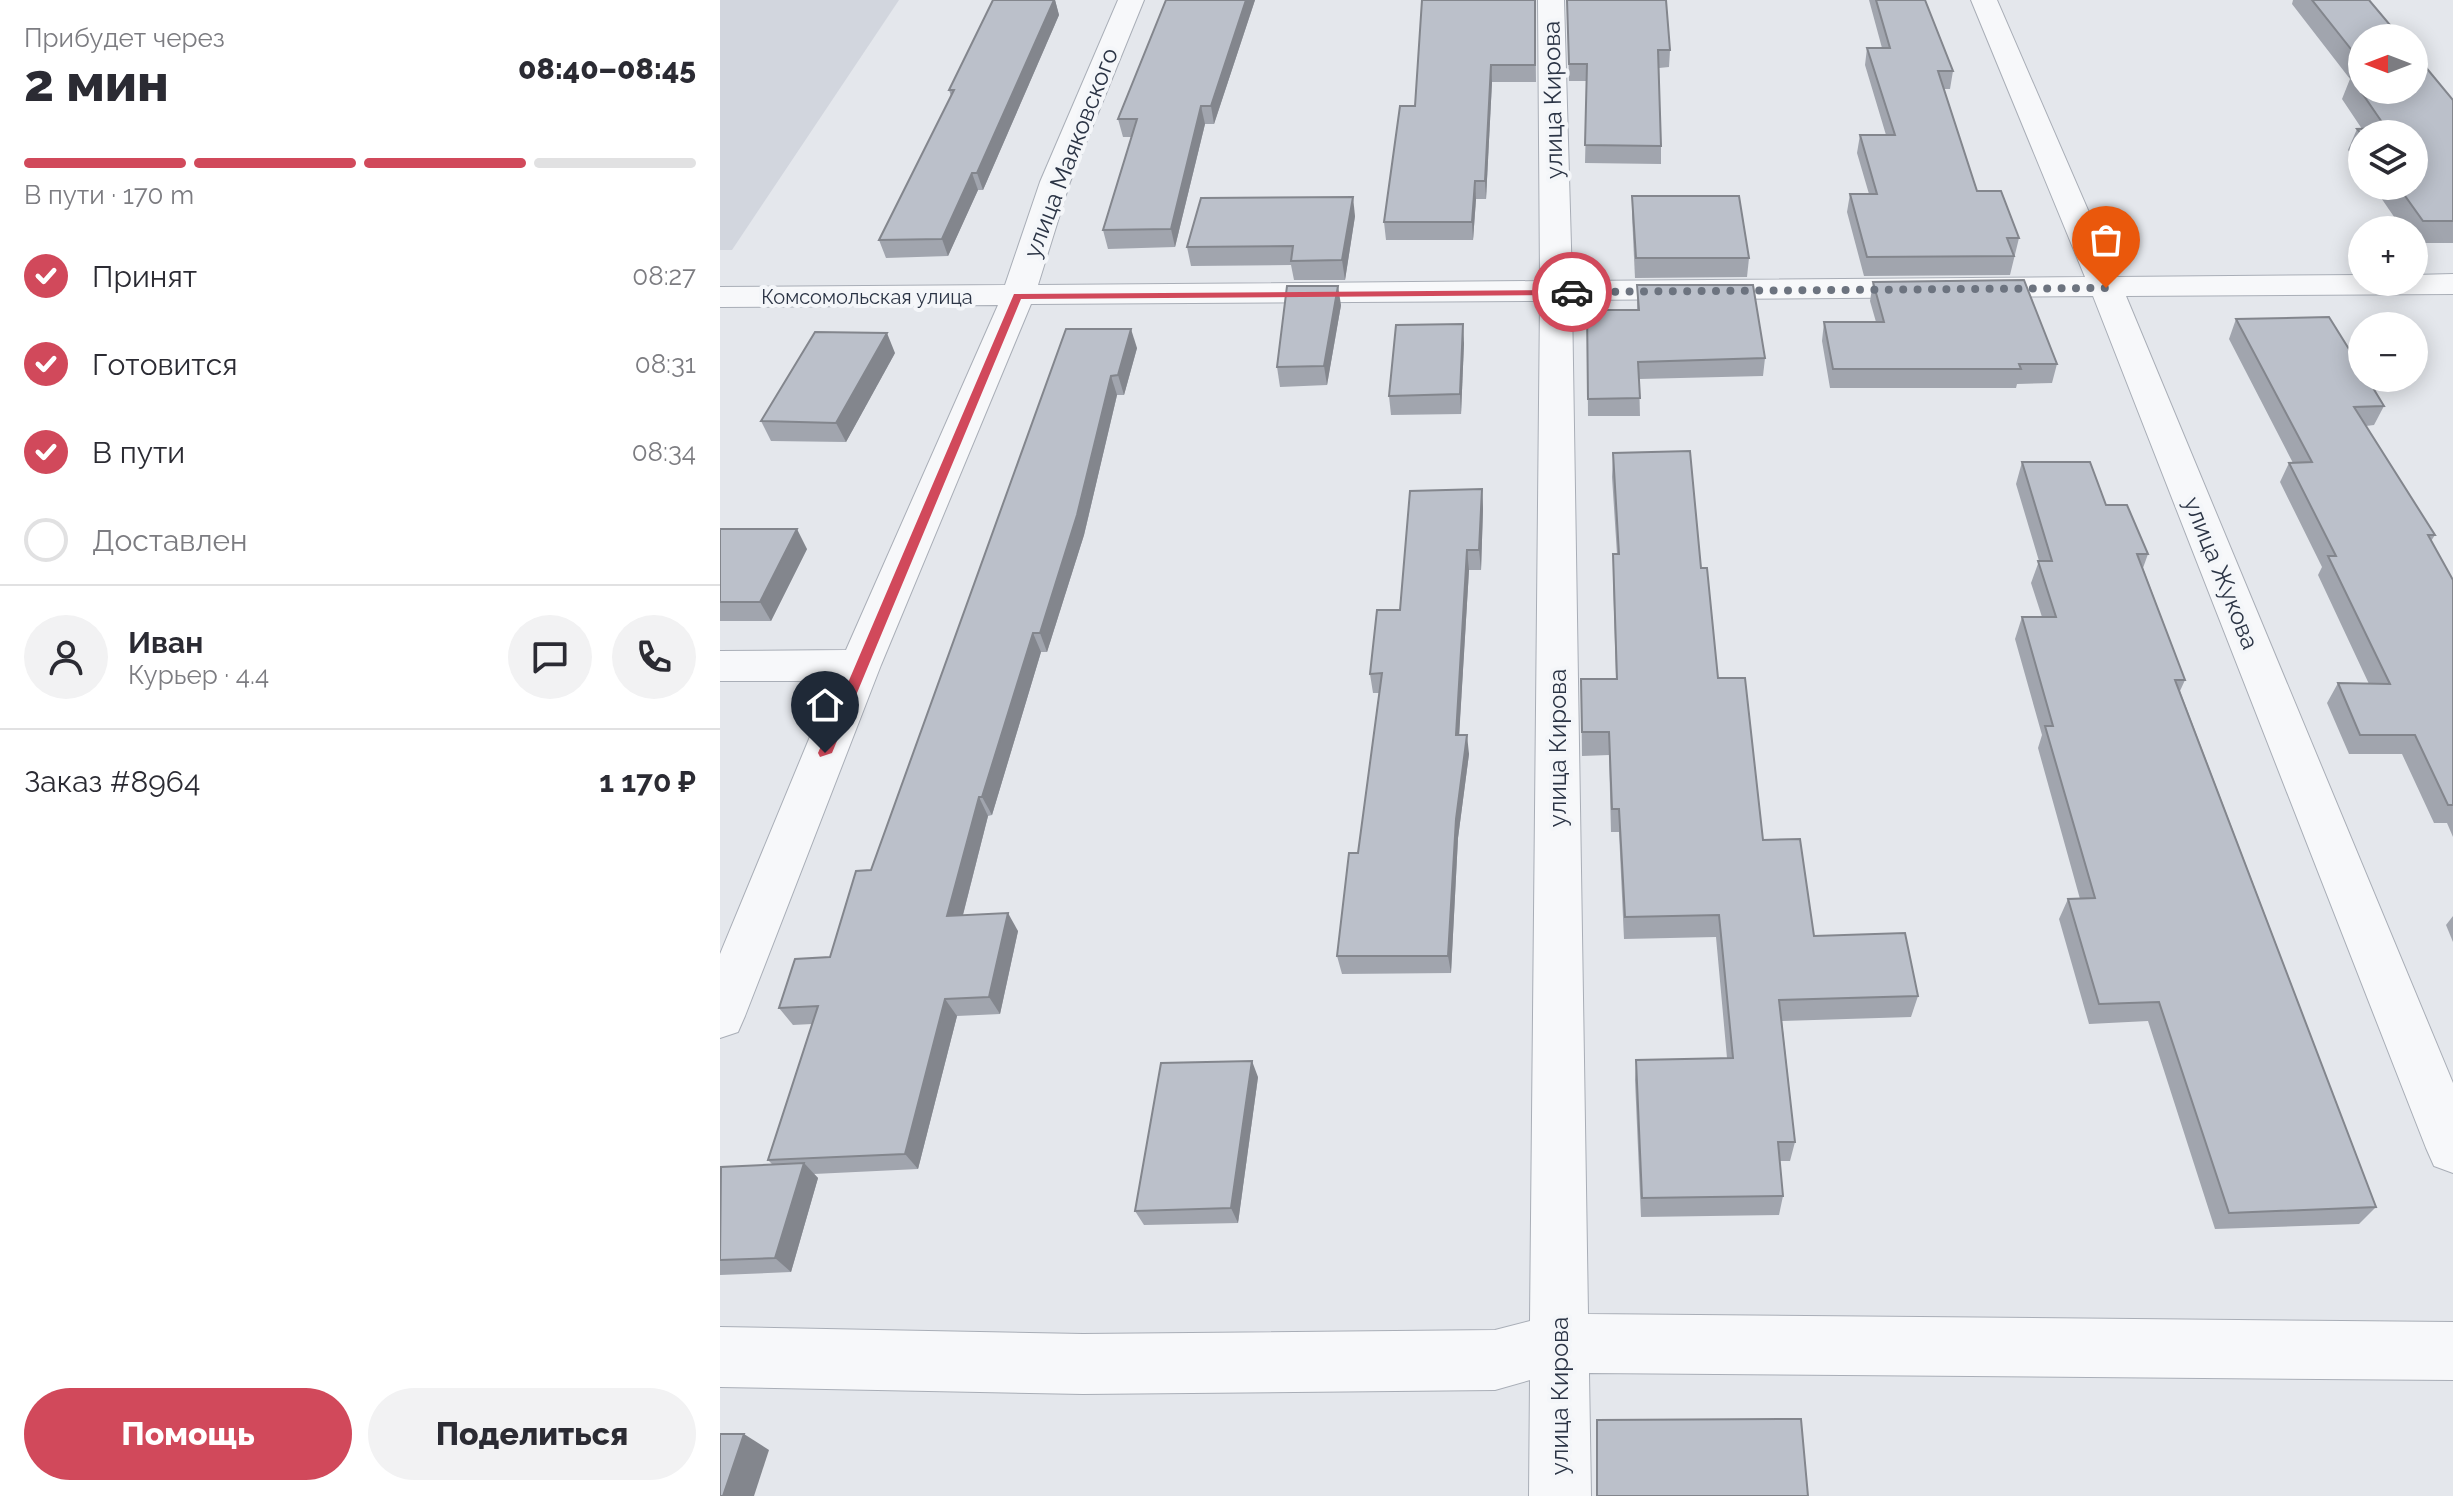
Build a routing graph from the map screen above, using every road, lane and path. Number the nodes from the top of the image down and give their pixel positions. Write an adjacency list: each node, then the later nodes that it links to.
1 (1131, 0): 7 (street, улица Маяковского)
2 (1551, 0): 6 (street, улица Кирова)
3 (1984, 0): 5 (street, улица Жукова)
4 (2453, 284): 5 (street, Комсомольская улица)
5 (2106, 288): 6 (street, Комсомольская улица); 12 (street, улица Жукова)
6 (1556, 293): 7 (street, Комсомольская улица); 13 (street, улица Кирова)
7 (1018, 296): 8 (street, Комсомольская улица); 9 (street, улица Маяковского)
8 (720, 297)
9 (860, 665): 10 (street); 11 (street, улица Маяковского)
10 (720, 666)
11 (720, 1016)
12 (2453, 1148)
13 (1560, 1343): 14 (street); 15 (street); 16 (street, улица Кирова)
14 (2453, 1351)
15 (720, 1357)
16 (1560, 1496)

